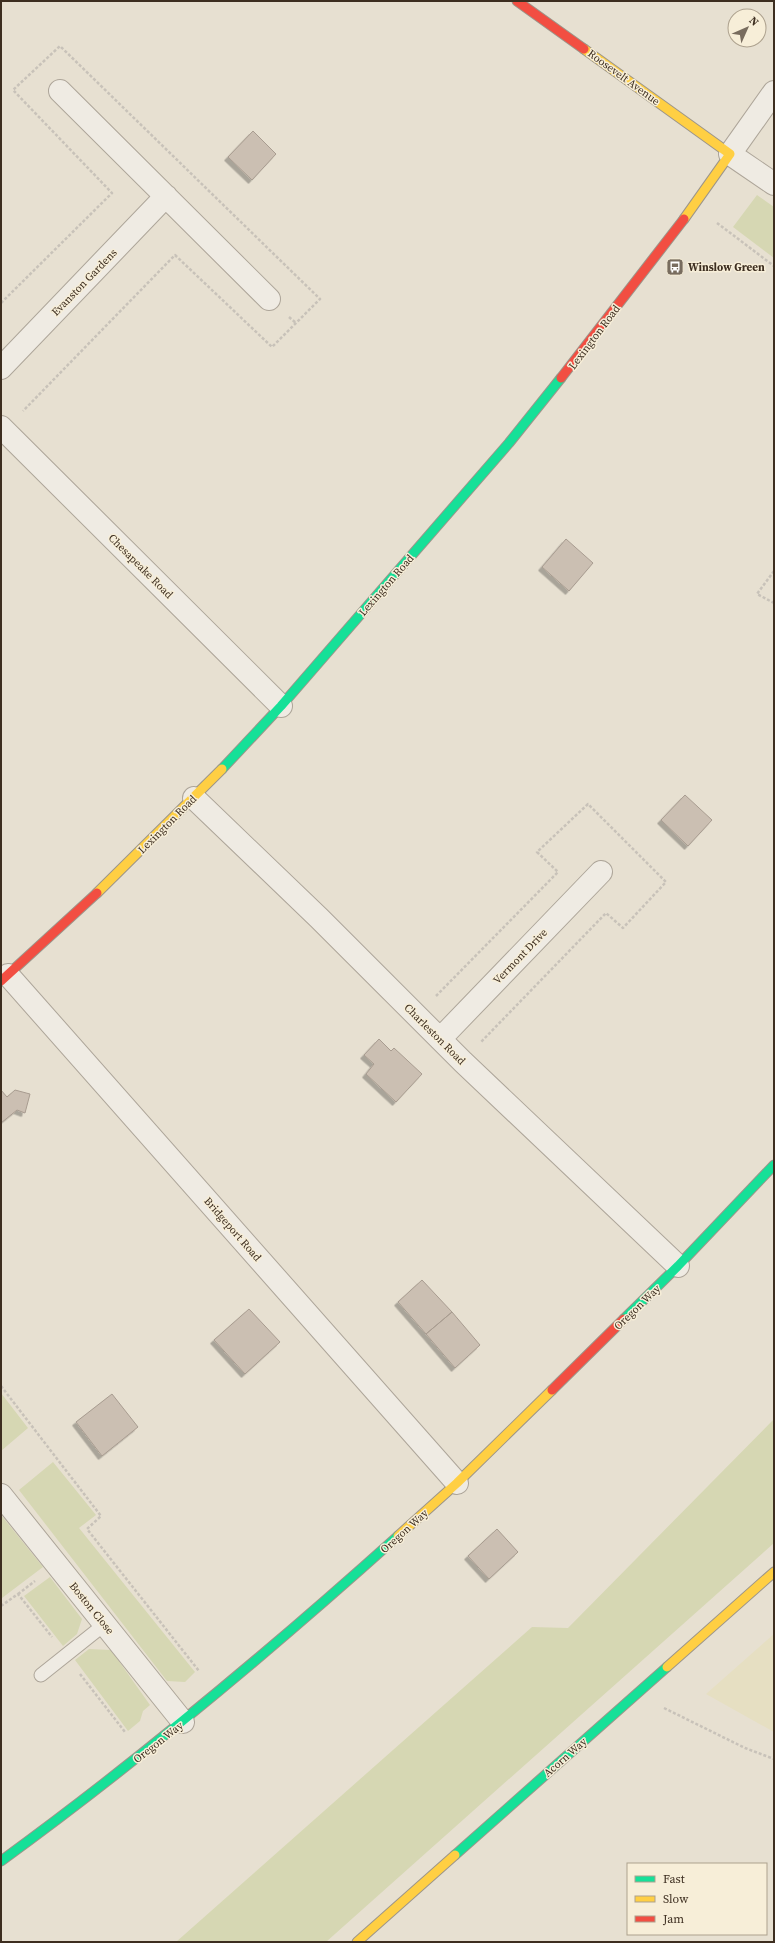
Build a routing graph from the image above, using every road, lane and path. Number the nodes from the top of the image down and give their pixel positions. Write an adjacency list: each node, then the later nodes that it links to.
1 (519, 2): 4 (street, Roosevelt Avenue)
2 (60, 91): 6 (street)
3 (774, 92): 4 (street)
4 (730, 154): 5 (street); 7 (street, Lexington Road)
5 (774, 184)
6 (166, 196): 9 (street); 10 (street, Evanston Gardens)
7 (694, 206): 8 (path); 14 (street, Lexington Road)
8 (774, 266)
9 (269, 298)
10 (1, 368)
11 (1, 427): 14 (street, Chesapeake Road)
12 (774, 571): 13 (path)
13 (774, 603)
14 (281, 706): 15 (street, Lexington Road)
15 (194, 798): 17 (street, Lexington Road); 18 (street, Charleston Road)
16 (601, 872): 18 (street, Vermont Drive)
17 (5, 978): 22 (street, Bridgeport Road)
18 (440, 1039): 20 (street, Charleston Road)
19 (774, 1165): 20 (street, Oregon Way)
20 (678, 1266): 22 (street, Oregon Way)
21 (1, 1386): 27 (path)
22 (457, 1483): 27 (street, Oregon Way)
23 (1, 1495): 25 (street, Boston Close)
24 (774, 1572): 28 (street, Acorn Way)
25 (105, 1624): 26 (lane); 29 (street, Boston Close)
26 (41, 1675)
27 (216, 1693): 29 (street, Oregon Way)
28 (637, 1695): 30 (path); 32 (street, Acorn Way)
29 (184, 1722): 31 (street, Oregon Way)
30 (774, 1759)
31 (1, 1861)
32 (356, 1942)

